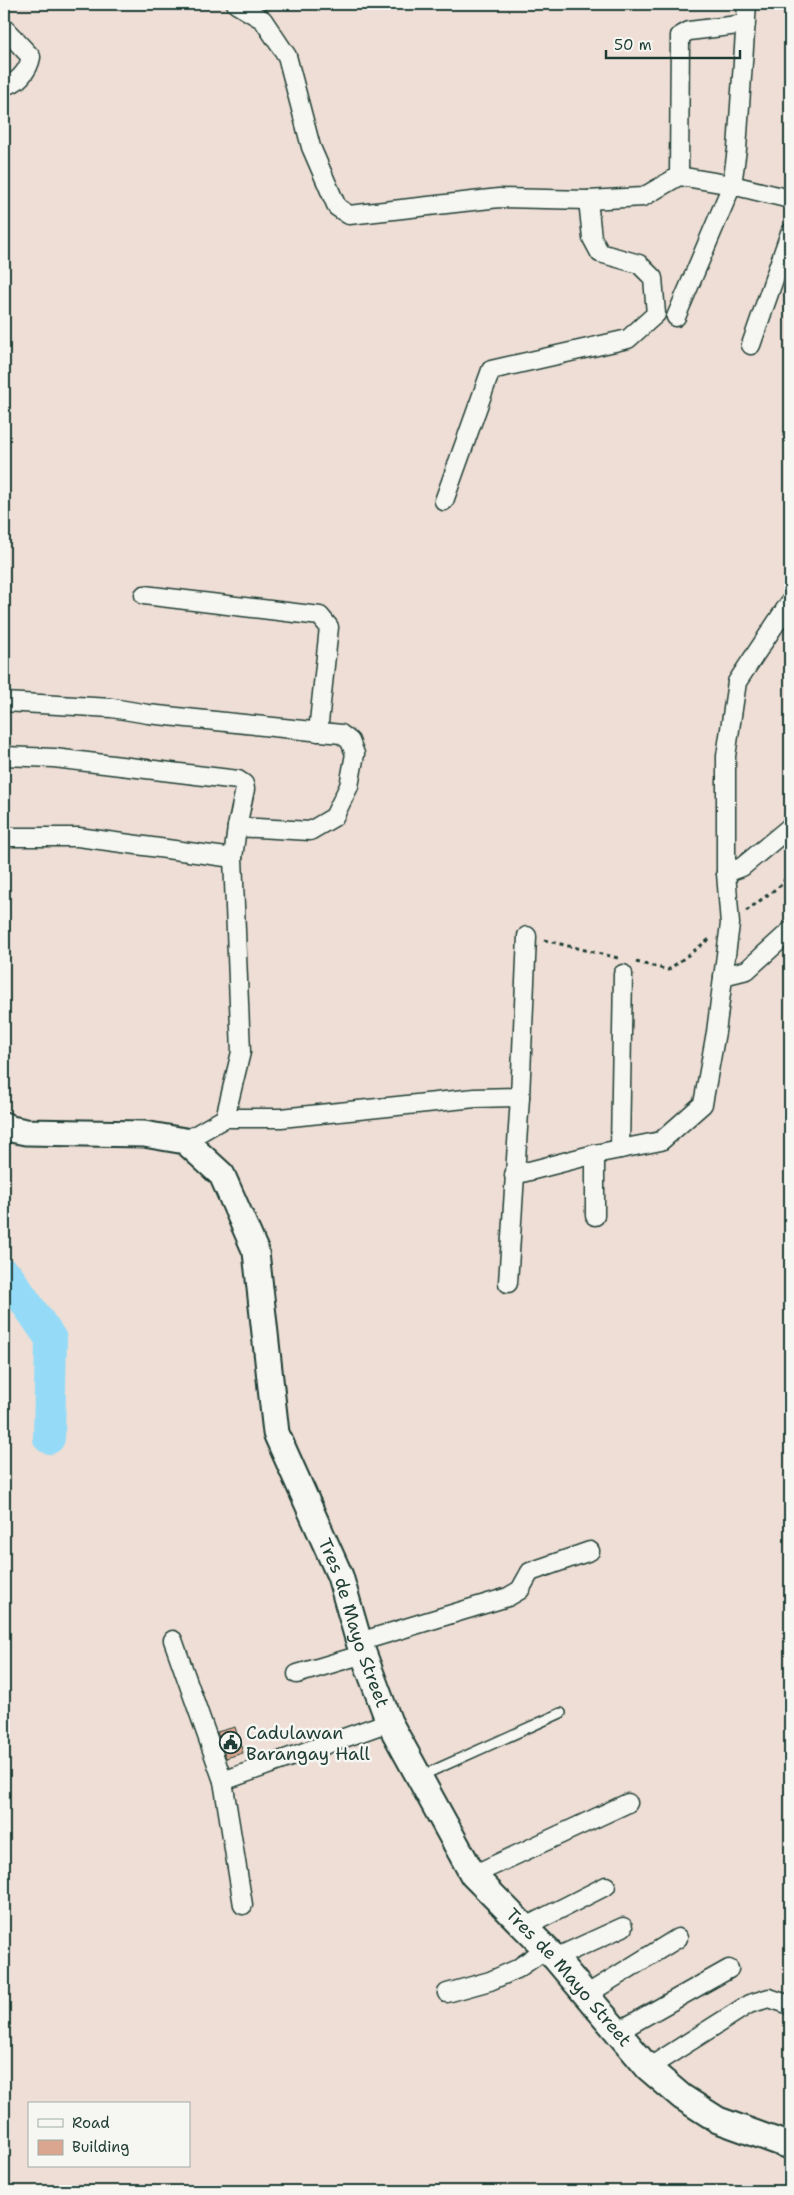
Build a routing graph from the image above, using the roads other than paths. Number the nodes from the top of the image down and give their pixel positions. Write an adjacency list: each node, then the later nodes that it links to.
1 (236, 4): 9 (street)
2 (747, 4): 3 (street)
3 (746, 24): 6 (street); 7 (street)
4 (4, 28): 5 (street)
5 (4, 84)
6 (679, 176): 7 (street); 9 (street)
7 (732, 185): 8 (street); 11 (street)
8 (790, 199)
9 (588, 200): 13 (street)
10 (790, 234): 12 (street)
11 (676, 317)
12 (751, 345)
13 (444, 501)
14 (144, 595): 17 (street)
15 (790, 602): 23 (street)
16 (4, 702): 17 (street)
17 (318, 732): 19 (street)
18 (4, 756): 19 (street)
19 (237, 827): 22 (street)
20 (790, 827): 23 (street)
21 (4, 837): 22 (street)
22 (233, 858): 29 (street)
23 (726, 873): 27 (street)
24 (790, 931): 27 (street)
25 (527, 936): 28 (street)
26 (625, 965): 32 (street)
27 (723, 976): 32 (street)
28 (520, 1097): 29 (street); 34 (street)
29 (225, 1118): 31 (street)
30 (4, 1125): 31 (street)
31 (185, 1141): 39 (street, Tres de Mayo Street)
32 (620, 1149): 33 (street)
33 (595, 1154): 34 (street); 35 (street)
34 (514, 1176): 36 (street)
35 (595, 1216)
36 (508, 1283)
37 (590, 1552): 39 (street)
38 (173, 1640): 44 (street)
39 (361, 1648): 40 (street); 42 (street, Tres de Mayo Street)
40 (297, 1674)
41 (561, 1713): 43 (lane)
42 (389, 1722): 43 (street, Tres de Mayo Street); 44 (street)
43 (418, 1777): 46 (street, Tres de Mayo Street)
44 (223, 1781): 48 (street)
45 (628, 1803): 46 (street)
46 (473, 1875): 50 (street, Tres de Mayo Street)
47 (606, 1886): 50 (street)
48 (243, 1905)
49 (624, 1927): 52 (street)
50 (525, 1928): 52 (street, Tres de Mayo Street)
51 (678, 1938): 55 (street)
52 (550, 1953): 54 (street); 55 (street, Tres de Mayo Street)
53 (729, 1969): 57 (street)
54 (447, 1993)
55 (586, 1995): 57 (street, Tres de Mayo Street)
56 (790, 2005): 58 (street)
57 (617, 2032): 58 (street, Tres de Mayo Street)
58 (648, 2068): 59 (street, Tres de Mayo Street)
59 (790, 2146)

